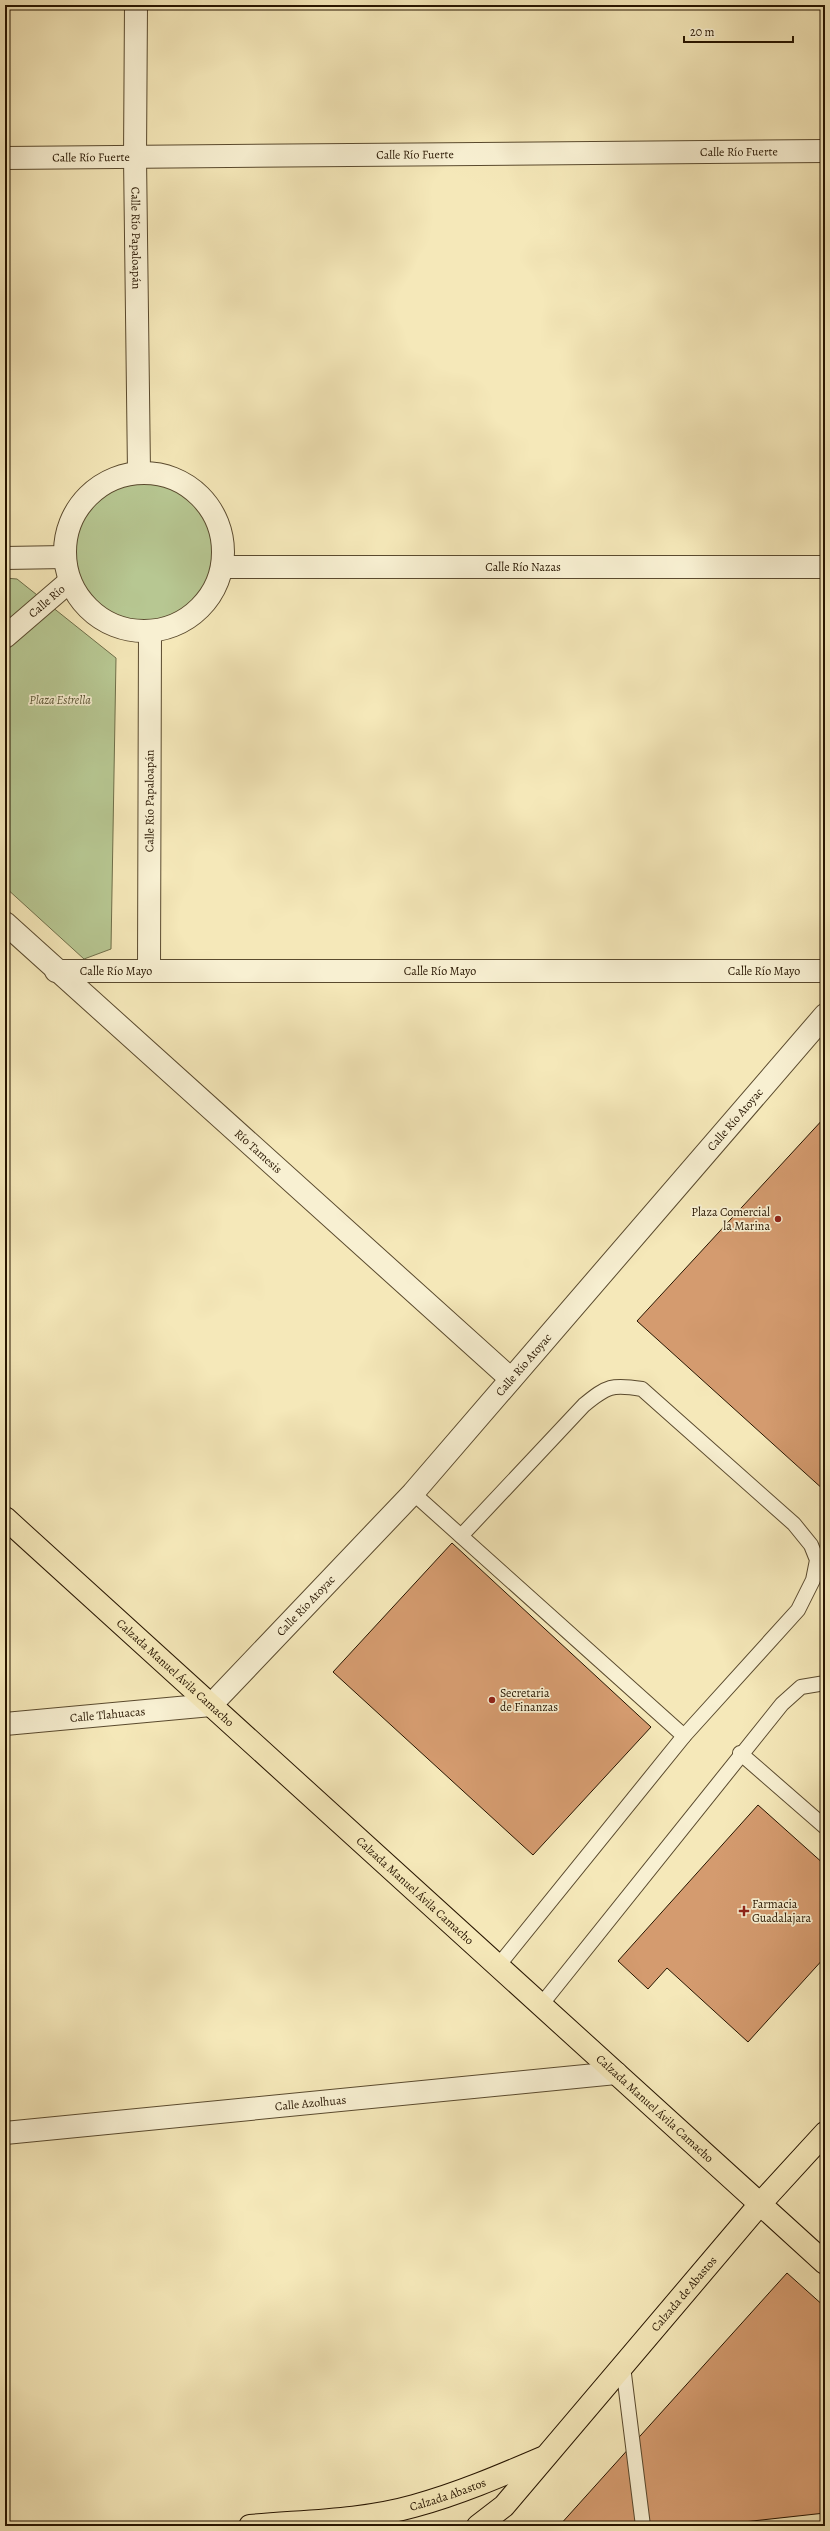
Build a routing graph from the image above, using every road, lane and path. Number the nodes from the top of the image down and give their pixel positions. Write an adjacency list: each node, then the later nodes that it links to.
1 (136, 5): 3 (street, Calle Río Papaloapán)
2 (825, 151): 3 (street, Calle Río Fuerte)
3 (135, 157): 4 (street, Calle Río Fuerte); 5 (street, Calle Río Papaloapán)
4 (5, 158)
5 (139, 472): 6 (street); 8 (street)
6 (65, 557): 7 (street); 10 (street)
7 (5, 558)
8 (222, 567): 9 (street, Calle Río Nazas); 11 (street)
9 (825, 567)
10 (70, 581): 11 (street); 12 (street, Calle Río)
11 (150, 631): 15 (street, Calle Río Papaloapán)
12 (5, 637)
13 (5, 923): 14 (street, Río Tamesis)
14 (56, 971): 15 (street, Calle Río Mayo); 18 (street, Río Tamesis)
15 (149, 971): 16 (street, Calle Río Mayo)
16 (825, 971)
17 (825, 1015): 18 (street, Calle Río Atoyac)
18 (511, 1379): 19 (street, Calle Río Atoyac)
19 (413, 1492): 21 (lane); 23 (street, Calle Río Atoyac)
20 (5, 1518): 23 (main road, Calzada Manuel Ávila Camacho)
21 (461, 1536): 25 (lane); 25 (lane)
22 (825, 1683): 26 (lane)
23 (211, 1705): 24 (street, Calle Tlahuacas); 28 (main road, Calzada Manuel Ávila Camacho)
24 (5, 1724)
25 (684, 1736): 28 (lane)
26 (740, 1753): 27 (lane); 29 (lane)
27 (825, 1827)
28 (498, 1966): 29 (main road, Calzada Manuel Ávila Camacho)
29 (541, 2005): 30 (main road, Calzada Manuel Ávila Camacho)
30 (616, 2073): 31 (street, Calle Azolhuas); 33 (main road, Calzada Manuel Ávila Camacho)
31 (5, 2133)
32 (825, 2133): 33 (main road, Calzada de Abastos)
33 (760, 2204): 34 (main road, Calzada Manuel Ávila Camacho); 35 (main road, Calzada de Abastos)
34 (825, 2263)
35 (623, 2366): 36 (main road, Calzada de Abastos); 39 (lane)
36 (545, 2457): 37 (main road, Calzada Abastos); 38 (main road)
37 (250, 2526)
38 (478, 2526)
39 (643, 2526)

